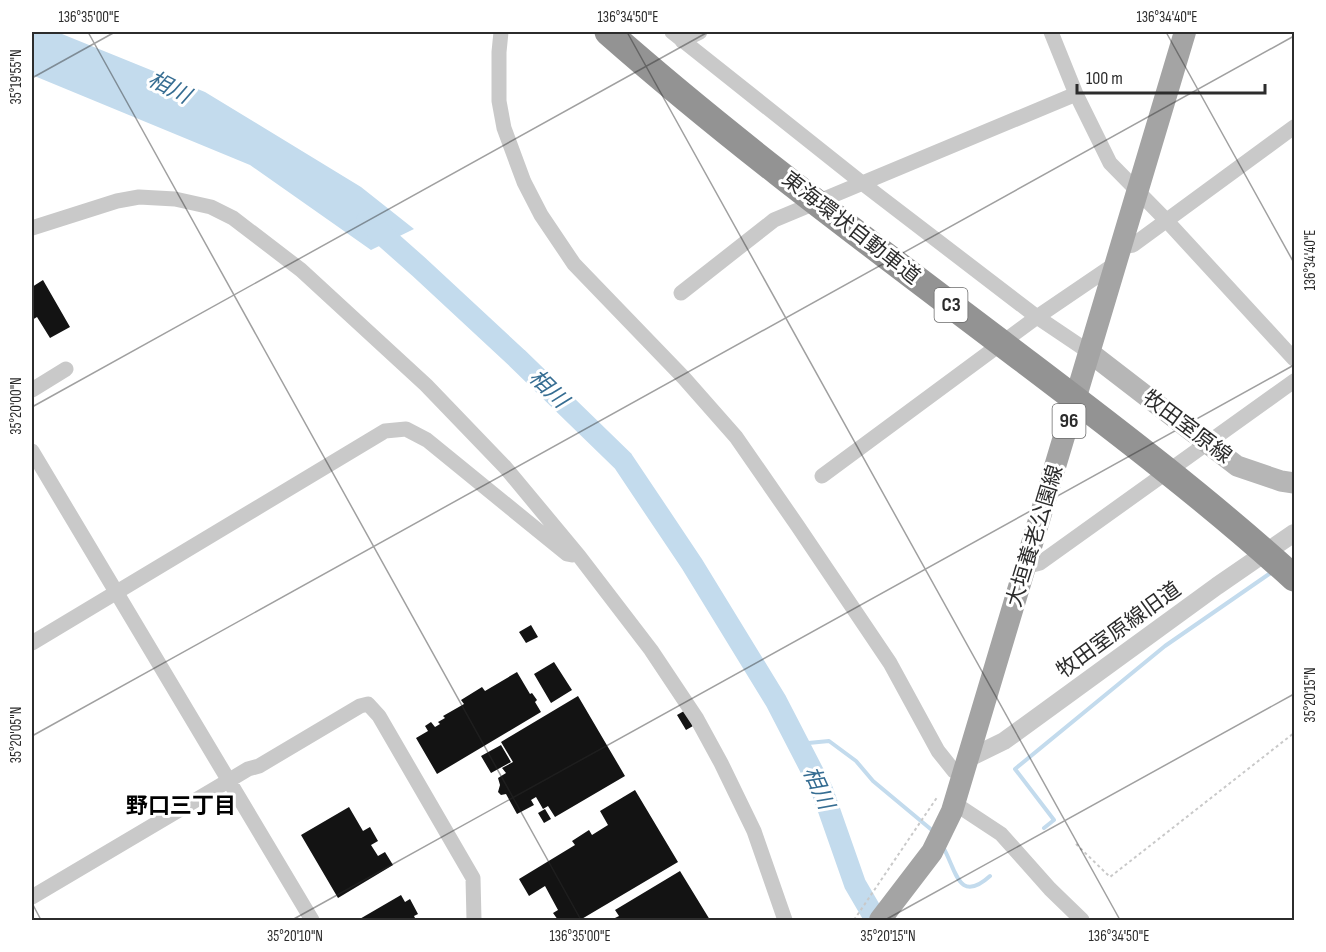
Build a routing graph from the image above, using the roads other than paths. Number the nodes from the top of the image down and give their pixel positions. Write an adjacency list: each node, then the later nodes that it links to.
1 (501, 32): 31 (street)
2 (608, 32): 28 (highway, 東海環状自動車道 / C3, bridge)
3 (700, 32): 6 (street)
4 (1051, 32): 7 (street)
5 (1185, 32): 10 (main road, 大垣養老公園線 / 96)
6 (677, 36): 9 (street)
7 (1076, 94): 9 (street); 10 (street)
8 (1294, 127): 11 (street)
9 (862, 183): 14 (street); 15 (street)
10 (1137, 192): 11 (street); 13 (main road, 大垣養老公園線 / 96)
11 (1166, 220): 13 (street); 17 (street)
12 (32, 228): 26 (street)
13 (1118, 255): 15 (street); 16 (main road, 大垣養老公園線 / 96)
14 (681, 293)
15 (1037, 317): 16 (street); 23 (street)
16 (1089, 352): 21 (main road, 牧田室原線); 27 (main road, 大垣養老公園線 / 96)
17 (1294, 359)
18 (66, 369): 20 (street)
19 (1294, 381): 21 (street)
20 (32, 390)
21 (1207, 443): 24 (main road, 牧田室原線); 27 (street)
22 (32, 451): 29 (street)
23 (822, 476)
24 (1294, 483)
25 (1294, 533): 31 (street, 牧田室原線旧道)
26 (579, 556): 29 (street); 37 (street)
27 (1025, 567): 31 (main road, 大垣養老公園線 / 96)
28 (1294, 578)
29 (116, 594): 30 (street); 32 (street)
30 (32, 643)
31 (961, 769): 33 (main road, 大垣養老公園線 / 96)
32 (228, 781): 34 (street); 35 (street); 36 (street)
33 (953, 807): 38 (main road, 大垣養老公園線 / 96); 39 (street)
34 (32, 897)
35 (312, 921)
36 (474, 921)
37 (785, 921)
38 (880, 921)
39 (1082, 921)

